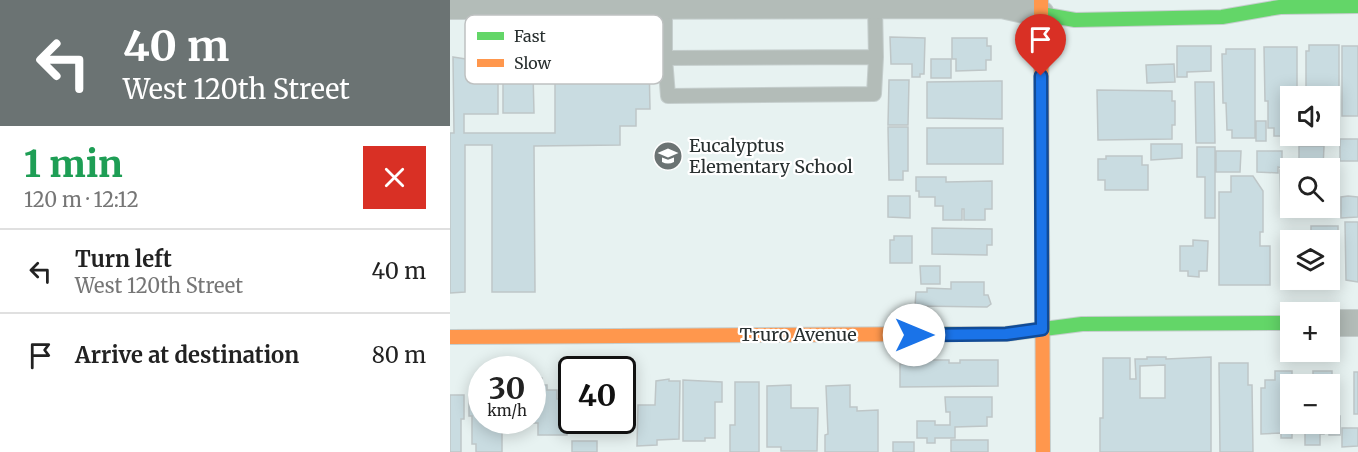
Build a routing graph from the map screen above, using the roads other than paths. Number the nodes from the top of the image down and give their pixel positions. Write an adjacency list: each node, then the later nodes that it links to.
1 (1350, 4): 5 (street)
2 (665, 5): 3 (street); 4 (street); 7 (lane)
3 (450, 6)
4 (875, 6): 5 (street); 6 (lane)
5 (1041, 7): 11 (street)
6 (876, 57): 7 (lane); 7 (lane)
7 (665, 58)
8 (1280, 323): 11 (street, Truro Avenue)
9 (1340, 323): 10 (street)
10 (1358, 323)
11 (1042, 329): 12 (street, Truro Avenue); 13 (street)
12 (450, 337)
13 (1043, 452)

